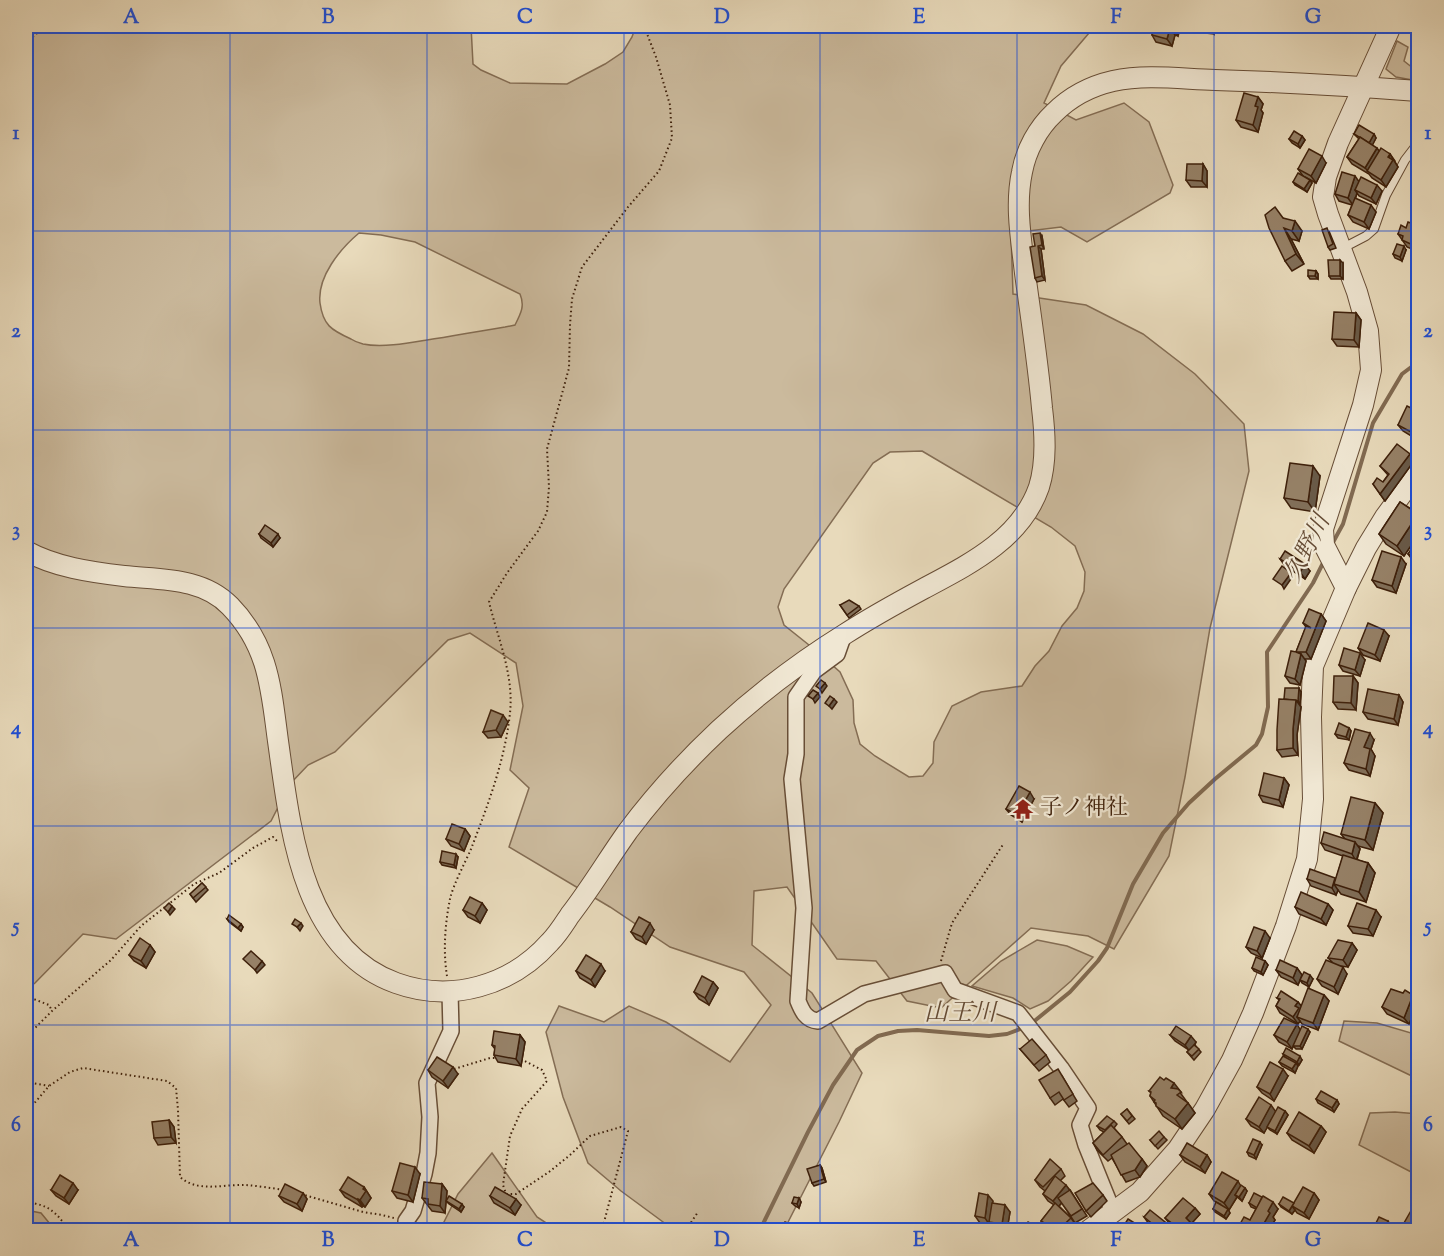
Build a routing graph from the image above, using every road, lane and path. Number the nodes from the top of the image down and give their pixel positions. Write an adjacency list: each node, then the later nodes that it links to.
1 (45, 26): 4 (path)
2 (644, 26): 17 (path)
3 (1391, 26): 5 (street)
4 (26, 44)
5 (1362, 87): 6 (street); 8 (street); 13 (street)
6 (1419, 91)
7 (1419, 143): 8 (lane)
8 (1341, 249): 12 (street)
9 (1419, 472): 10 (street)
10 (1412, 495): 12 (street)
11 (26, 551): 17 (street)
12 (1346, 588): 31 (street)
13 (844, 634): 16 (street); 17 (street)
14 (1004, 843): 16 (path)
15 (283, 848): 19 (path)
16 (945, 973): 31 (street)
17 (450, 992): 24 (street)
18 (26, 996): 19 (path)
19 (52, 1011): 20 (path)
20 (26, 1037)
21 (501, 1058): 24 (path)
22 (522, 1059): 34 (path)
23 (26, 1082): 25 (path)
24 (427, 1083): 32 (street)
25 (50, 1086): 26 (path); 27 (path)
26 (26, 1113)
27 (290, 1191)
28 (299, 1193): 32 (path)
29 (26, 1202): 33 (path)
30 (698, 1212): 35 (path)
31 (1113, 1212): 36 (street)
32 (406, 1221)
33 (69, 1230)
34 (602, 1230)
35 (686, 1230)
36 (1089, 1230)

